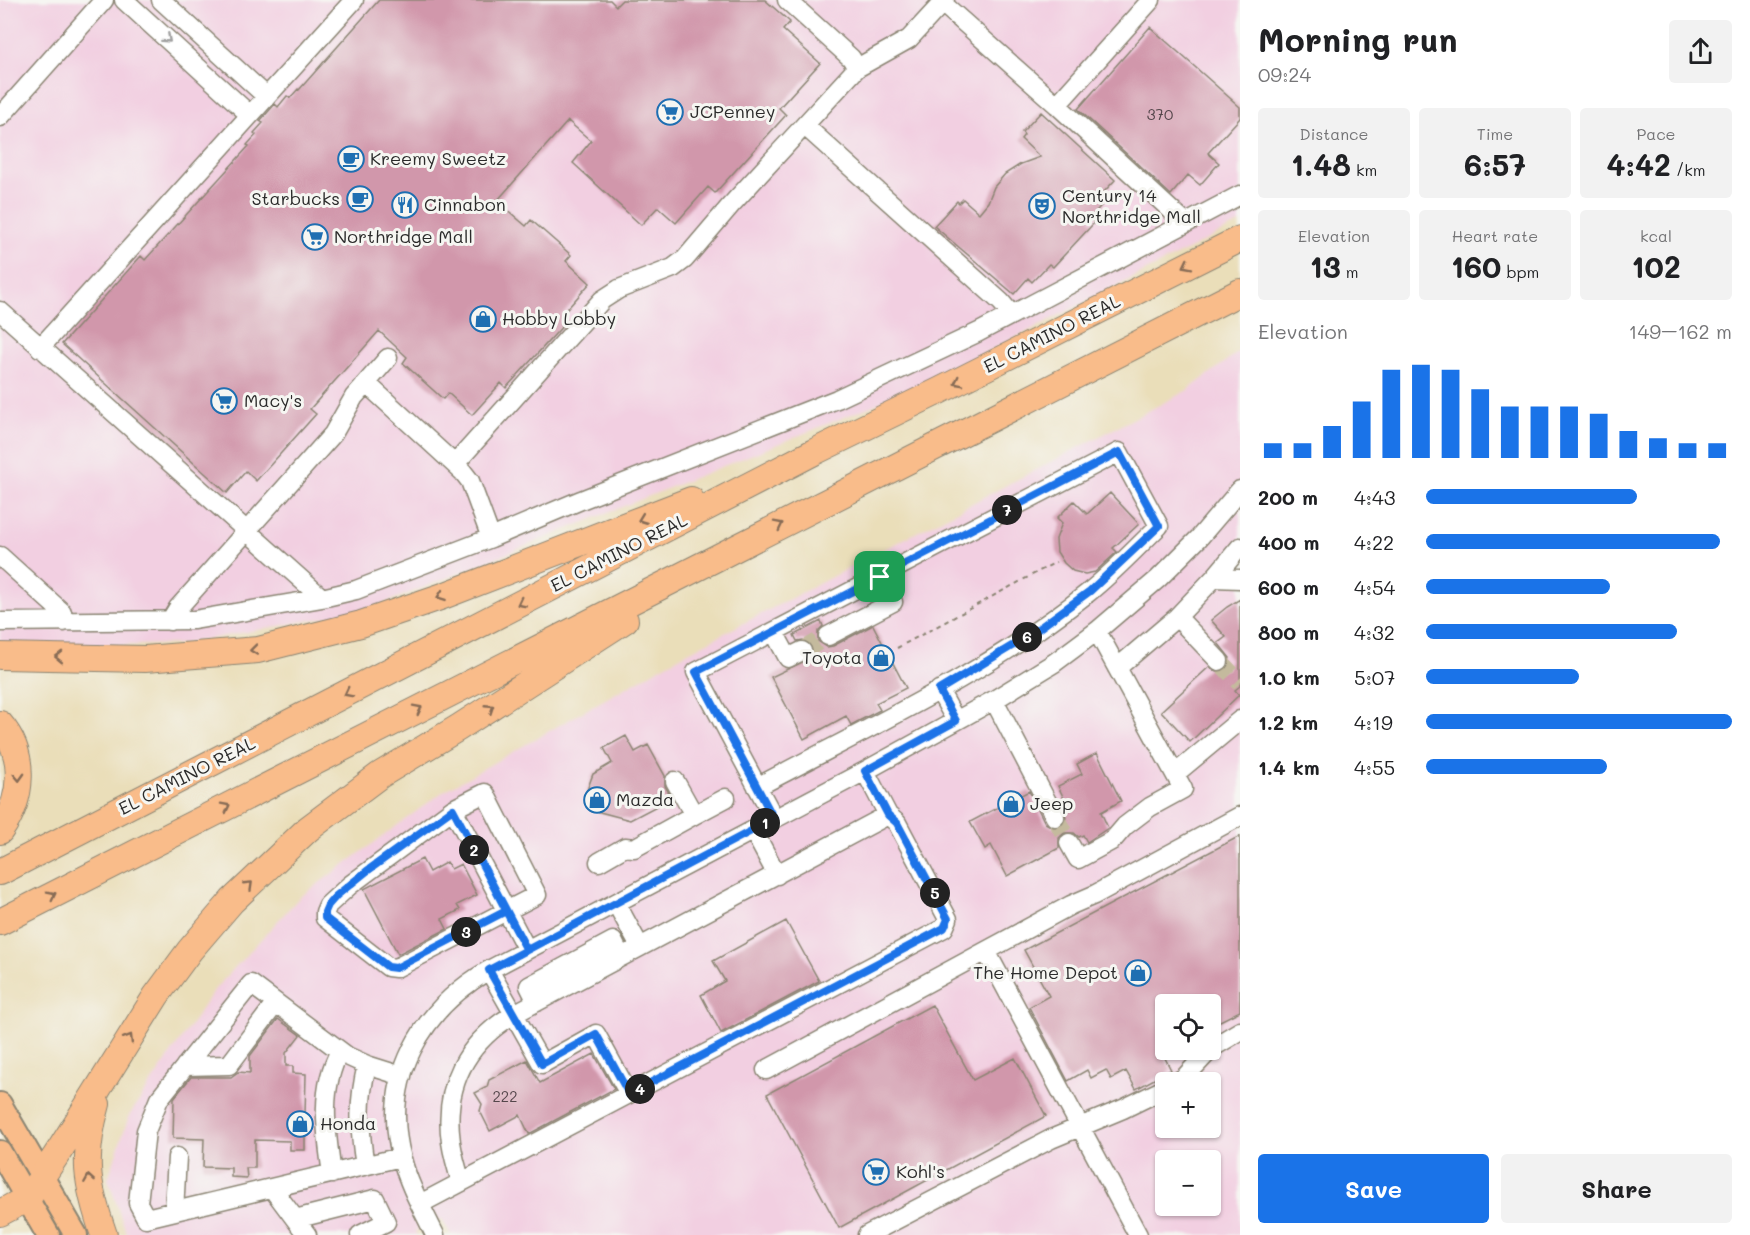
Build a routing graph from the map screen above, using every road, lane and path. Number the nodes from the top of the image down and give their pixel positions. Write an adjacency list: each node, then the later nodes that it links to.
1 (104, 0): 13 (street)
2 (124, 0): 8 (street)
3 (354, 0): 10 (street)
4 (787, 0): 9 (street)
5 (1151, 0): 11 (street)
6 (944, 1): 9 (street); 11 (street)
7 (165, 2): 8 (street); 10 (street)
8 (147, 21): 12 (street, one-way to 12)
9 (857, 68): 14 (street)
10 (266, 96): 12 (street)
11 (1057, 105): 16 (street)
12 (250, 115): 21 (street)
13 (0, 117)
14 (805, 126): 20 (street); 25 (street)
15 (1240, 195): 16 (street)
16 (1185, 223): 20 (street)
17 (1240, 240): 24 (highway, EL CAMINO REAL, one-way to 24)
18 (1240, 292): 29 (highway, one-way to 18)
19 (0, 311): 21 (street)
20 (1012, 315): 28 (street)
21 (40, 348): 27 (street)
22 (388, 358): 23 (street)
23 (366, 383): 25 (street); 27 (street)
24 (814, 452): 46 (highway, one-way to 46); 69 (highway, EL CAMINO REAL, one-way to 69)
25 (455, 464): 28 (street)
26 (1240, 490): 41 (street)
27 (246, 531): 35 (street); 38 (street)
28 (491, 538): 35 (street)
29 (741, 545): 73 (highway, one-way to 29); 89 (highway, one-way to 29)
30 (1240, 547): 33 (street)
31 (0, 556): 40 (street)
32 (1056, 562): 44 (path)
33 (1214, 578): 34 (street); 37 (street)
34 (1240, 579)
35 (322, 598): 38 (street)
36 (893, 602): 43 (street)
37 (1178, 617): 47 (street); 48 (street)
38 (170, 621): 40 (street)
39 (0, 622): 40 (street)
40 (64, 622)
41 (1097, 631): 48 (street); 50 (street)
42 (774, 632): 45 (street); 49 (street); 57 (street)
43 (828, 636)
44 (897, 648)
45 (802, 651)
46 (0, 656)
47 (1220, 661)
48 (1117, 668): 55 (street)
49 (939, 690): 52 (street); 57 (street)
50 (994, 700): 52 (street); 63 (street)
51 (1240, 720): 55 (street)
52 (956, 721): 54 (street)
53 (0, 724): 66 (highway, one-way to 66)
54 (865, 771): 61 (street); 64 (street)
55 (1175, 774): 67 (street)
56 (675, 780): 60 (street)
57 (757, 788): 64 (street)
58 (726, 798): 60 (street)
59 (453, 809): 72 (street); 72 (street); 72 (street)
60 (694, 815): 68 (street)
61 (888, 815): 70 (street); 91 (street)
62 (1240, 816): 76 (street)
63 (1055, 817)
64 (774, 819): 65 (street)
65 (753, 830): 70 (street); 71 (street)
66 (0, 831)
67 (1069, 843)
68 (599, 862)
69 (0, 872)
70 (777, 875): 74 (street)
71 (616, 903): 74 (street); 75 (street)
72 (506, 911): 75 (street)
73 (0, 922)
74 (640, 947): 79 (street)
75 (527, 950): 77 (street)
76 (986, 951): 86 (street); 93 (street)
77 (489, 970): 79 (street); 88 (street)
78 (276, 1003): 82 (street); 85 (street); 85 (street)
79 (514, 1014): 91 (street); 100 (street)
80 (1240, 1031): 81 (street)
81 (1221, 1043)
82 (340, 1051): 84 (street); 98 (street)
83 (1201, 1060): 87 (street)
84 (368, 1065): 88 (street); 97 (street)
85 (185, 1066): 104 (street)
86 (766, 1070)
87 (1190, 1072)
88 (402, 1076): 96 (street)
89 (104, 1078): 99 (highway); 109 (highway, one-way to 89)
90 (1155, 1093): 93 (street)
91 (629, 1094): 100 (street)
92 (0, 1104): 99 (main road)
93 (1081, 1126): 113 (street); 114 (street)
94 (0, 1152): 102 (main road)
95 (177, 1157): 104 (street)
96 (401, 1157): 97 (street); 103 (street)
97 (365, 1166): 98 (street)
98 (333, 1174): 101 (street)
99 (42, 1176): 102 (highway); 108 (main road)
100 (461, 1182): 103 (street)
101 (272, 1188): 104 (street); 106 (street)
102 (27, 1198): 105 (highway); 107 (main road)
103 (420, 1204): 112 (street)
104 (174, 1211)
105 (0, 1213)
106 (295, 1219): 110 (street); 111 (street)
107 (48, 1235)
108 (76, 1235)
109 (104, 1235)
110 (307, 1235)
111 (360, 1235)
112 (435, 1235)
113 (867, 1235)
114 (1138, 1235)

